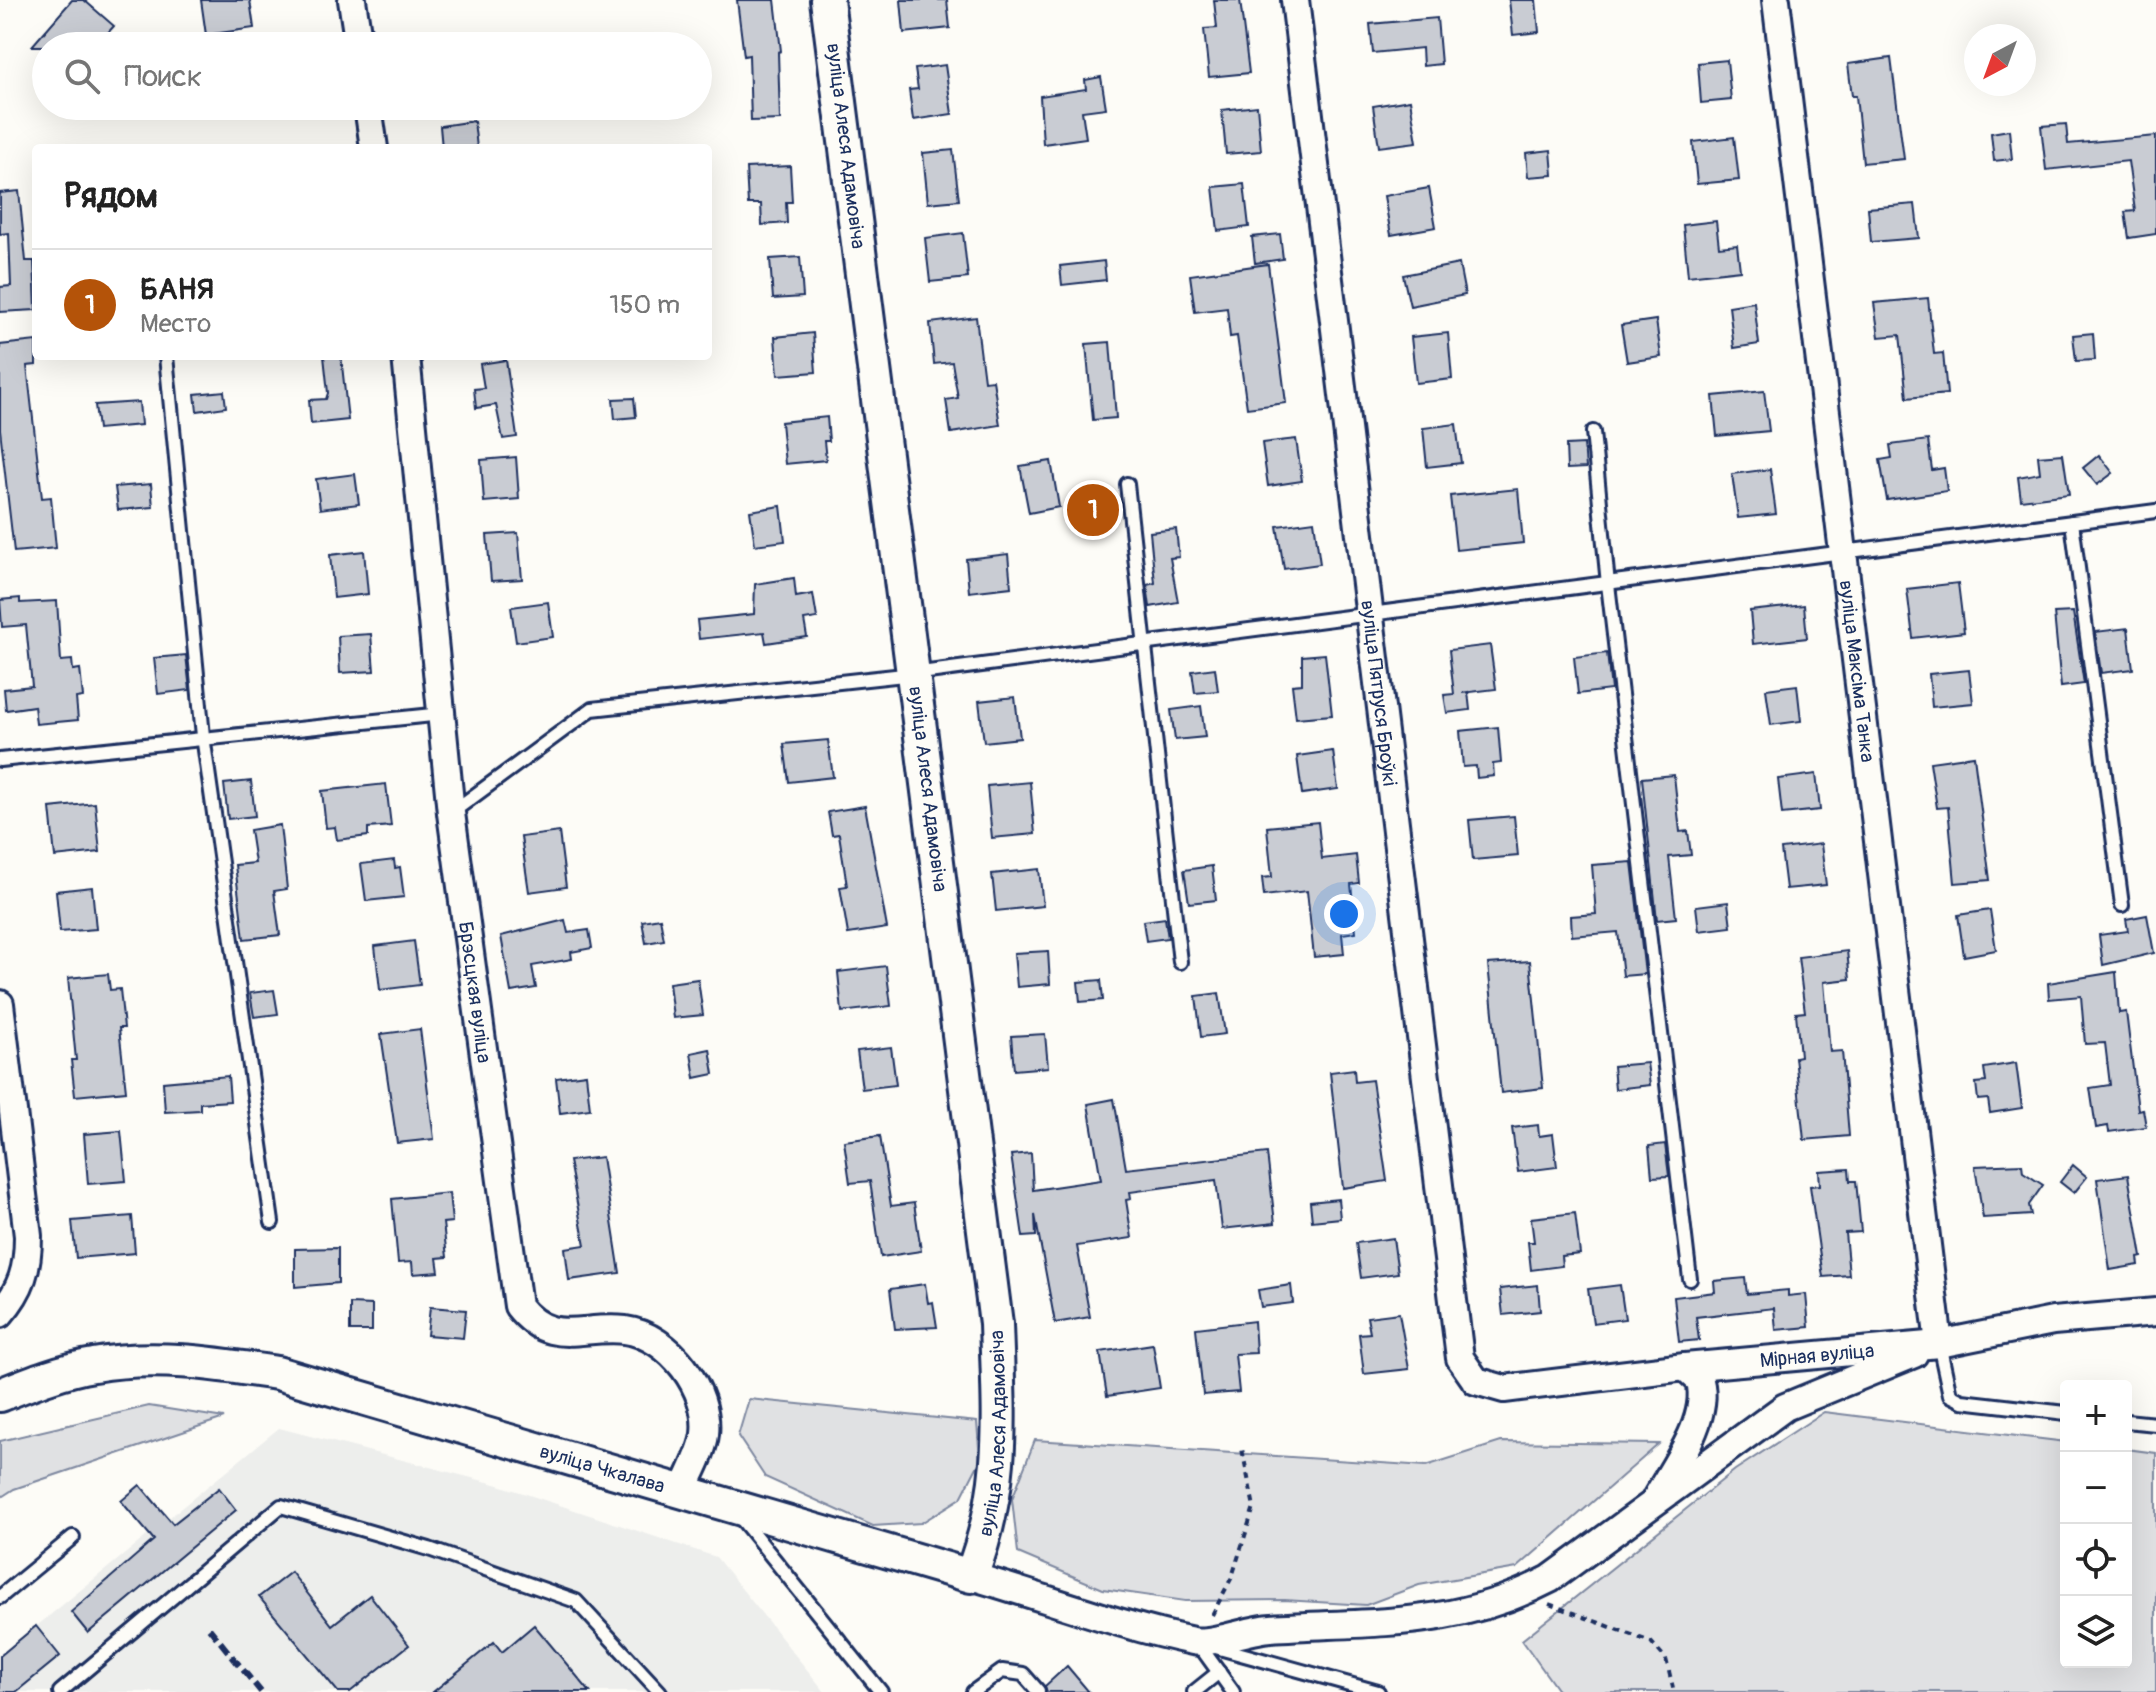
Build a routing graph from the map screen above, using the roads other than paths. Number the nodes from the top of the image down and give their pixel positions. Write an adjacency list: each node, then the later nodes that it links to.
1 (352, 0): 5 (street)
2 (827, 0): 18 (street, вуліца Алеся Адамовіча)
3 (1295, 0): 16 (street, вуліца Пятруся Броўкі)
4 (1776, 0): 14 (street, вуліца Максіма Танка)
5 (357, 32)
6 (370, 120): 7 (street)
7 (373, 144)
8 (166, 360): 20 (lane)
9 (406, 360): 19 (street, Брэсцкая вуліца)
10 (1593, 432): 15 (lane)
11 (1127, 484): 17 (lane)
12 (2156, 511): 13 (lane)
13 (2072, 522): 14 (lane); 23 (lane)
14 (1842, 552): 15 (lane); 30 (street, вуліца Максіма Танка)
15 (1608, 584): 16 (lane); 27 (lane)
16 (1371, 615): 17 (lane); 32 (street, вуліца Пятруся Броўкі)
17 (1147, 644): 18 (lane); 24 (lane)
18 (913, 674): 22 (lane); 41 (street, вуліца Алеся Адамовіча)
19 (444, 714): 20 (lane); 22 (street, Брэсцкая вуліца)
20 (203, 736): 21 (lane); 26 (lane)
21 (0, 760)
22 (451, 813): 37 (street, Брэсцкая вуліца)
23 (2122, 905)
24 (1180, 962)
25 (0, 1004): 29 (street)
26 (272, 1222)
27 (1690, 1279)
28 (2156, 1312): 30 (street, Мірная вуліца)
29 (0, 1314)
30 (1939, 1344): 31 (street, Мірная вуліца); 34 (lane); 39 (street)
31 (1685, 1367): 32 (street, Мірная вуліца); 39 (street)
32 (1476, 1381)
33 (0, 1395): 37 (street, вуліца Чкалава)
34 (2060, 1412)
35 (2132, 1422): 36 (lane)
36 (2156, 1424)
37 (683, 1491): 38 (street, вуліца Чкалава)
38 (730, 1506): 41 (street, вуліца Чкалава); 49 (lane)
39 (1650, 1508): 43 (street)
40 (73, 1537): 42 (lane)
41 (971, 1576): 43 (street, вуліца Чкалава)
42 (0, 1597)
43 (1197, 1642): 44 (lane); 45 (lane)
44 (1219, 1672): 51 (lane); 52 (lane)
45 (1358, 1689): 53 (lane)
46 (1038, 1691): 50 (lane)
47 (60, 1692): 48 (lane)
48 (660, 1692)
49 (881, 1692)
50 (973, 1692)
51 (1194, 1692)
52 (1233, 1692)
53 (1378, 1692)

